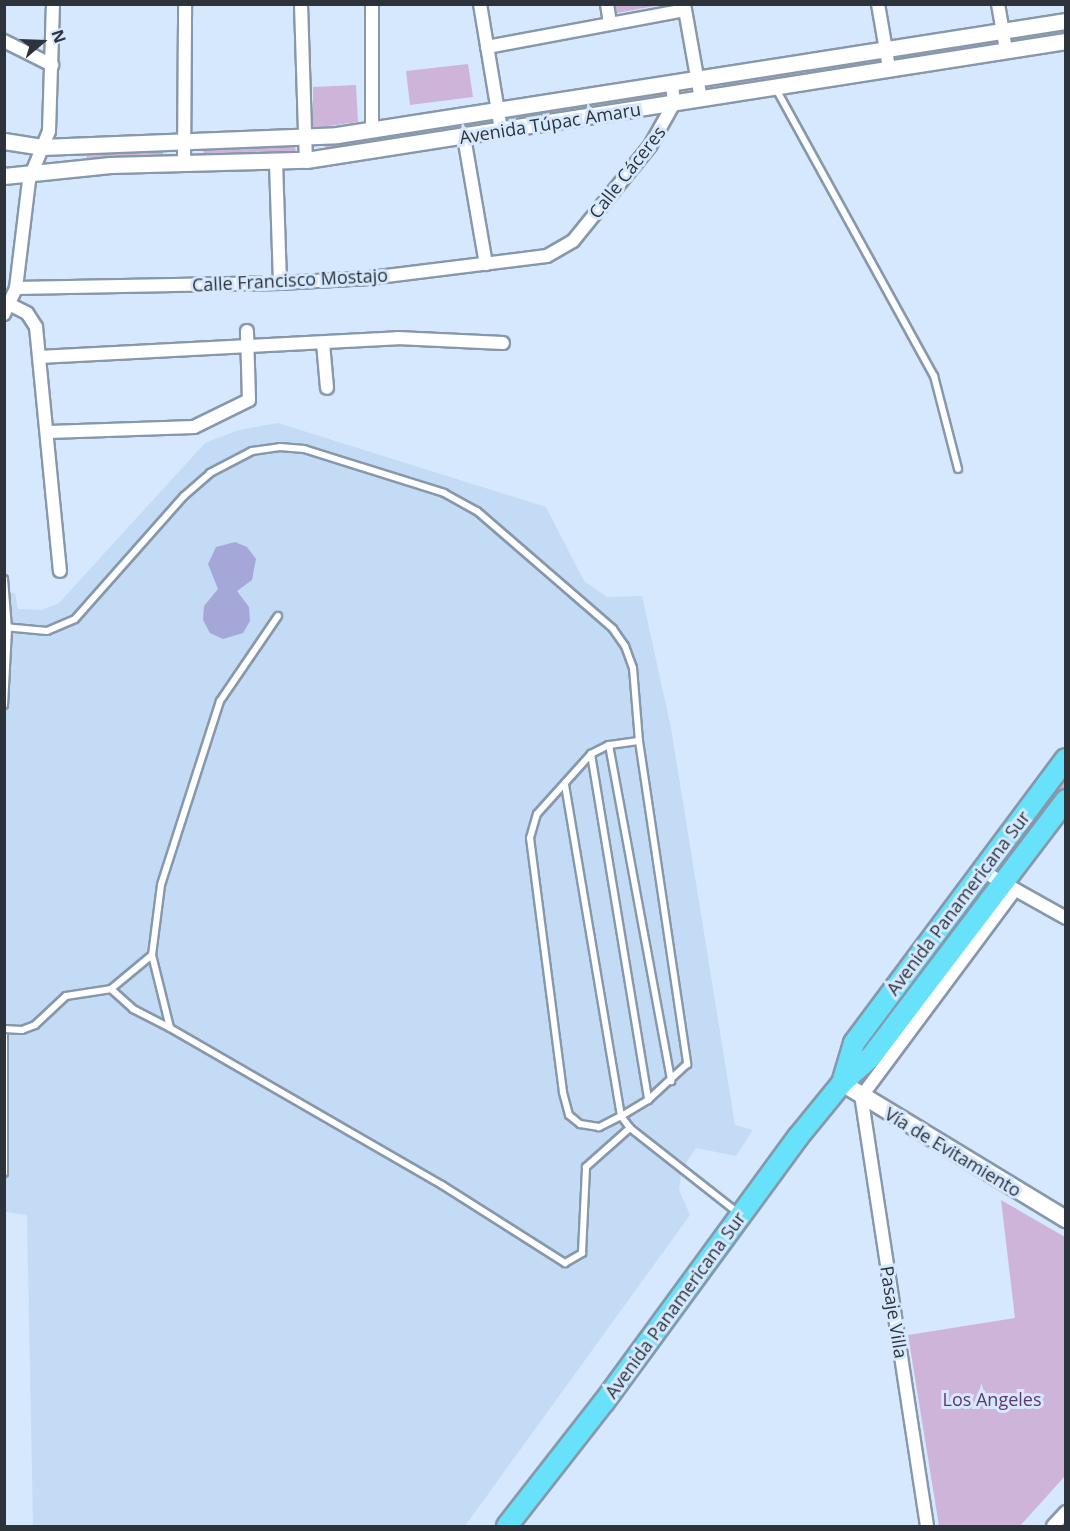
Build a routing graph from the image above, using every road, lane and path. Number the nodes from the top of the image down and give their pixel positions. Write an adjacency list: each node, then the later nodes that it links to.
1 (53, 4): 18 (street)
2 (185, 4): 31 (street)
3 (301, 4): 29 (street)
4 (372, 4): 27 (street)
5 (480, 4): 15 (street)
6 (607, 4): 11 (street)
7 (878, 4): 16 (street)
8 (998, 4): 12 (street)
9 (685, 7): 11 (street); 20 (street)
10 (1065, 21): 12 (street, Avenida Túpac Amaru)
11 (610, 24): 15 (street)
12 (1003, 31): 16 (street, Avenida Túpac Amaru); 17 (street)
13 (4, 40): 18 (street)
14 (1065, 41): 17 (street, Avenida Túpac Amaru)
15 (487, 47): 25 (street)
16 (886, 48): 19 (street); 20 (street, Avenida Túpac Amaru)
17 (1006, 50): 19 (street, Avenida Túpac Amaru)
18 (52, 65): 32 (street)
19 (889, 68): 22 (street, Avenida Túpac Amaru)
20 (698, 79): 21 (street, Avenida Túpac Amaru); 23 (street)
21 (672, 85): 24 (street); 25 (street, Avenida Túpac Amaru)
22 (774, 87): 23 (street, Avenida Túpac Amaru); 50 (lane)
23 (701, 99): 24 (street, Avenida Túpac Amaru)
24 (674, 103): 26 (street, Avenida Túpac Amaru); 38 (street, Calle Cáceres)
25 (498, 111): 26 (street); 27 (street, Avenida Túpac Amaru)
26 (501, 130): 28 (street, Avenida Túpac Amaru)
27 (372, 131): 29 (street, Avenida Túpac Amaru)
28 (464, 136): 33 (street, Avenida Túpac Amaru); 39 (street)
29 (304, 139): 31 (street, Avenida Túpac Amaru); 33 (street)
30 (4, 141): 32 (street, Avenida Túpac Amaru)
31 (185, 144): 32 (street, Avenida Túpac Amaru); 35 (street)
32 (42, 147): 36 (street)
33 (306, 160): 34 (street, Avenida Túpac Amaru)
34 (276, 162): 35 (street, Avenida Túpac Amaru); 40 (street)
35 (184, 165): 36 (street, Avenida Túpac Amaru)
36 (31, 172): 37 (street, Avenida Túpac Amaru); 41 (street)
37 (4, 176)
38 (562, 251): 39 (street, Calle Francisco Mostajo)
39 (486, 264): 40 (street, Calle Francisco Mostajo)
40 (280, 283): 41 (street, Calle Francisco Mostajo)
41 (16, 288): 42 (street)
42 (8, 310): 47 (street)
43 (247, 331): 46 (street)
44 (503, 343): 45 (street)
45 (323, 344): 46 (street); 48 (street)
46 (248, 349): 47 (street); 49 (street)
47 (39, 357): 49 (street)
48 (327, 388)
49 (49, 432): 51 (street)
50 (958, 469)
51 (60, 571)
52 (4, 579): 54 (lane)
53 (278, 616): 65 (lane)
54 (6, 628): 55 (lane); 56 (lane)
55 (4, 705)
56 (639, 741): 57 (lane); 70 (lane)
57 (609, 745): 58 (lane); 70 (lane)
58 (591, 754): 60 (lane); 73 (lane)
59 (1065, 759): 62 (main road, Avenida Panamericana Sur)
60 (565, 785): 74 (lane); 74 (lane)
61 (1065, 800): 63 (main road, Avenida Panamericana Sur)
62 (982, 871): 63 (street); 71 (main road, Avenida Panamericana Sur)
63 (1009, 887): 64 (street); 71 (main road, Avenida Panamericana Sur); 72 (street, Avenida Panamericana Sur)
64 (1065, 918)
65 (152, 955): 66 (lane); 67 (lane)
66 (111, 989): 67 (lane); 68 (lane)
67 (170, 1028): 75 (lane)
68 (4, 1029)
69 (4, 1036): 76 (lane)
70 (671, 1081): 73 (lane)
71 (842, 1083): 72 (main road, Vía de Evitamiento); 77 (main road, Avenida Panamericana Sur)
72 (861, 1097): 78 (main road, Vía de Evitamiento); 81 (street, Pasaje Villa)
73 (648, 1100): 74 (lane)
74 (621, 1116): 75 (lane)
75 (630, 1128): 77 (lane)
76 (4, 1173)
77 (740, 1214): 80 (main road, Avenida Panamericana Sur)
78 (1065, 1219)
79 (1065, 1512): 82 (street)
80 (507, 1527)
81 (927, 1527)
82 (1053, 1527)

